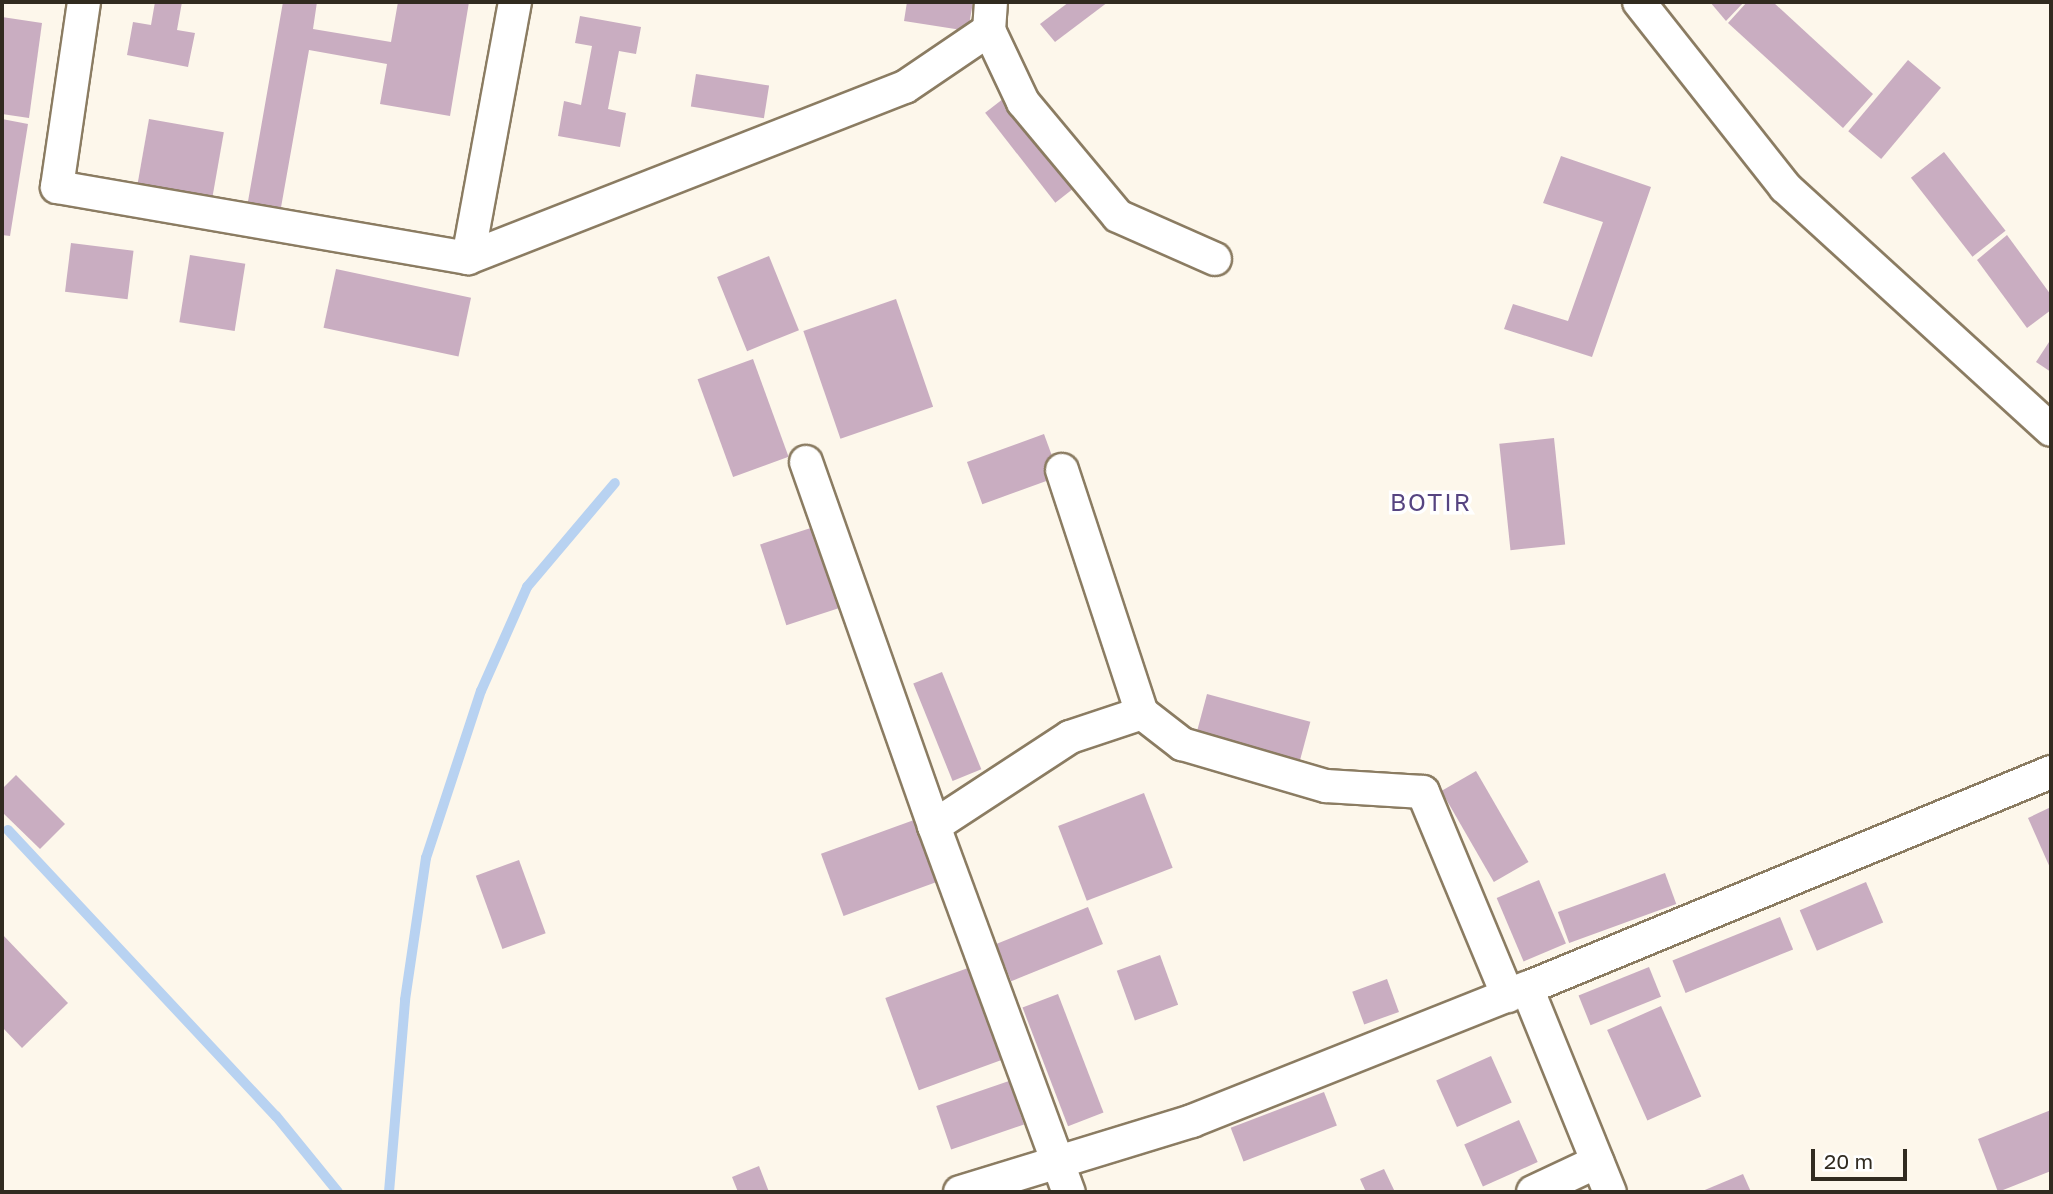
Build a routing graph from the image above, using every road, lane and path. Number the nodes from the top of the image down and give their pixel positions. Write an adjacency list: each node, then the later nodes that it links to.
1 (84, 2): 5 (street)
2 (515, 2): 5 (street)
3 (1639, 2): 7 (street)
4 (990, 16): 5 (street); 6 (street)
5 (468, 258)
6 (1215, 259)
7 (2051, 430)
8 (806, 462): 12 (street)
9 (1062, 470): 10 (street)
10 (1142, 713): 12 (street); 13 (street)
11 (2051, 772): 13 (street)
12 (934, 826): 15 (street)
13 (1517, 992): 14 (street); 15 (street)
14 (1597, 1162): 17 (street); 18 (street)
15 (1063, 1178): 16 (street)
16 (960, 1192)
17 (1533, 1192)
18 (1610, 1192)

